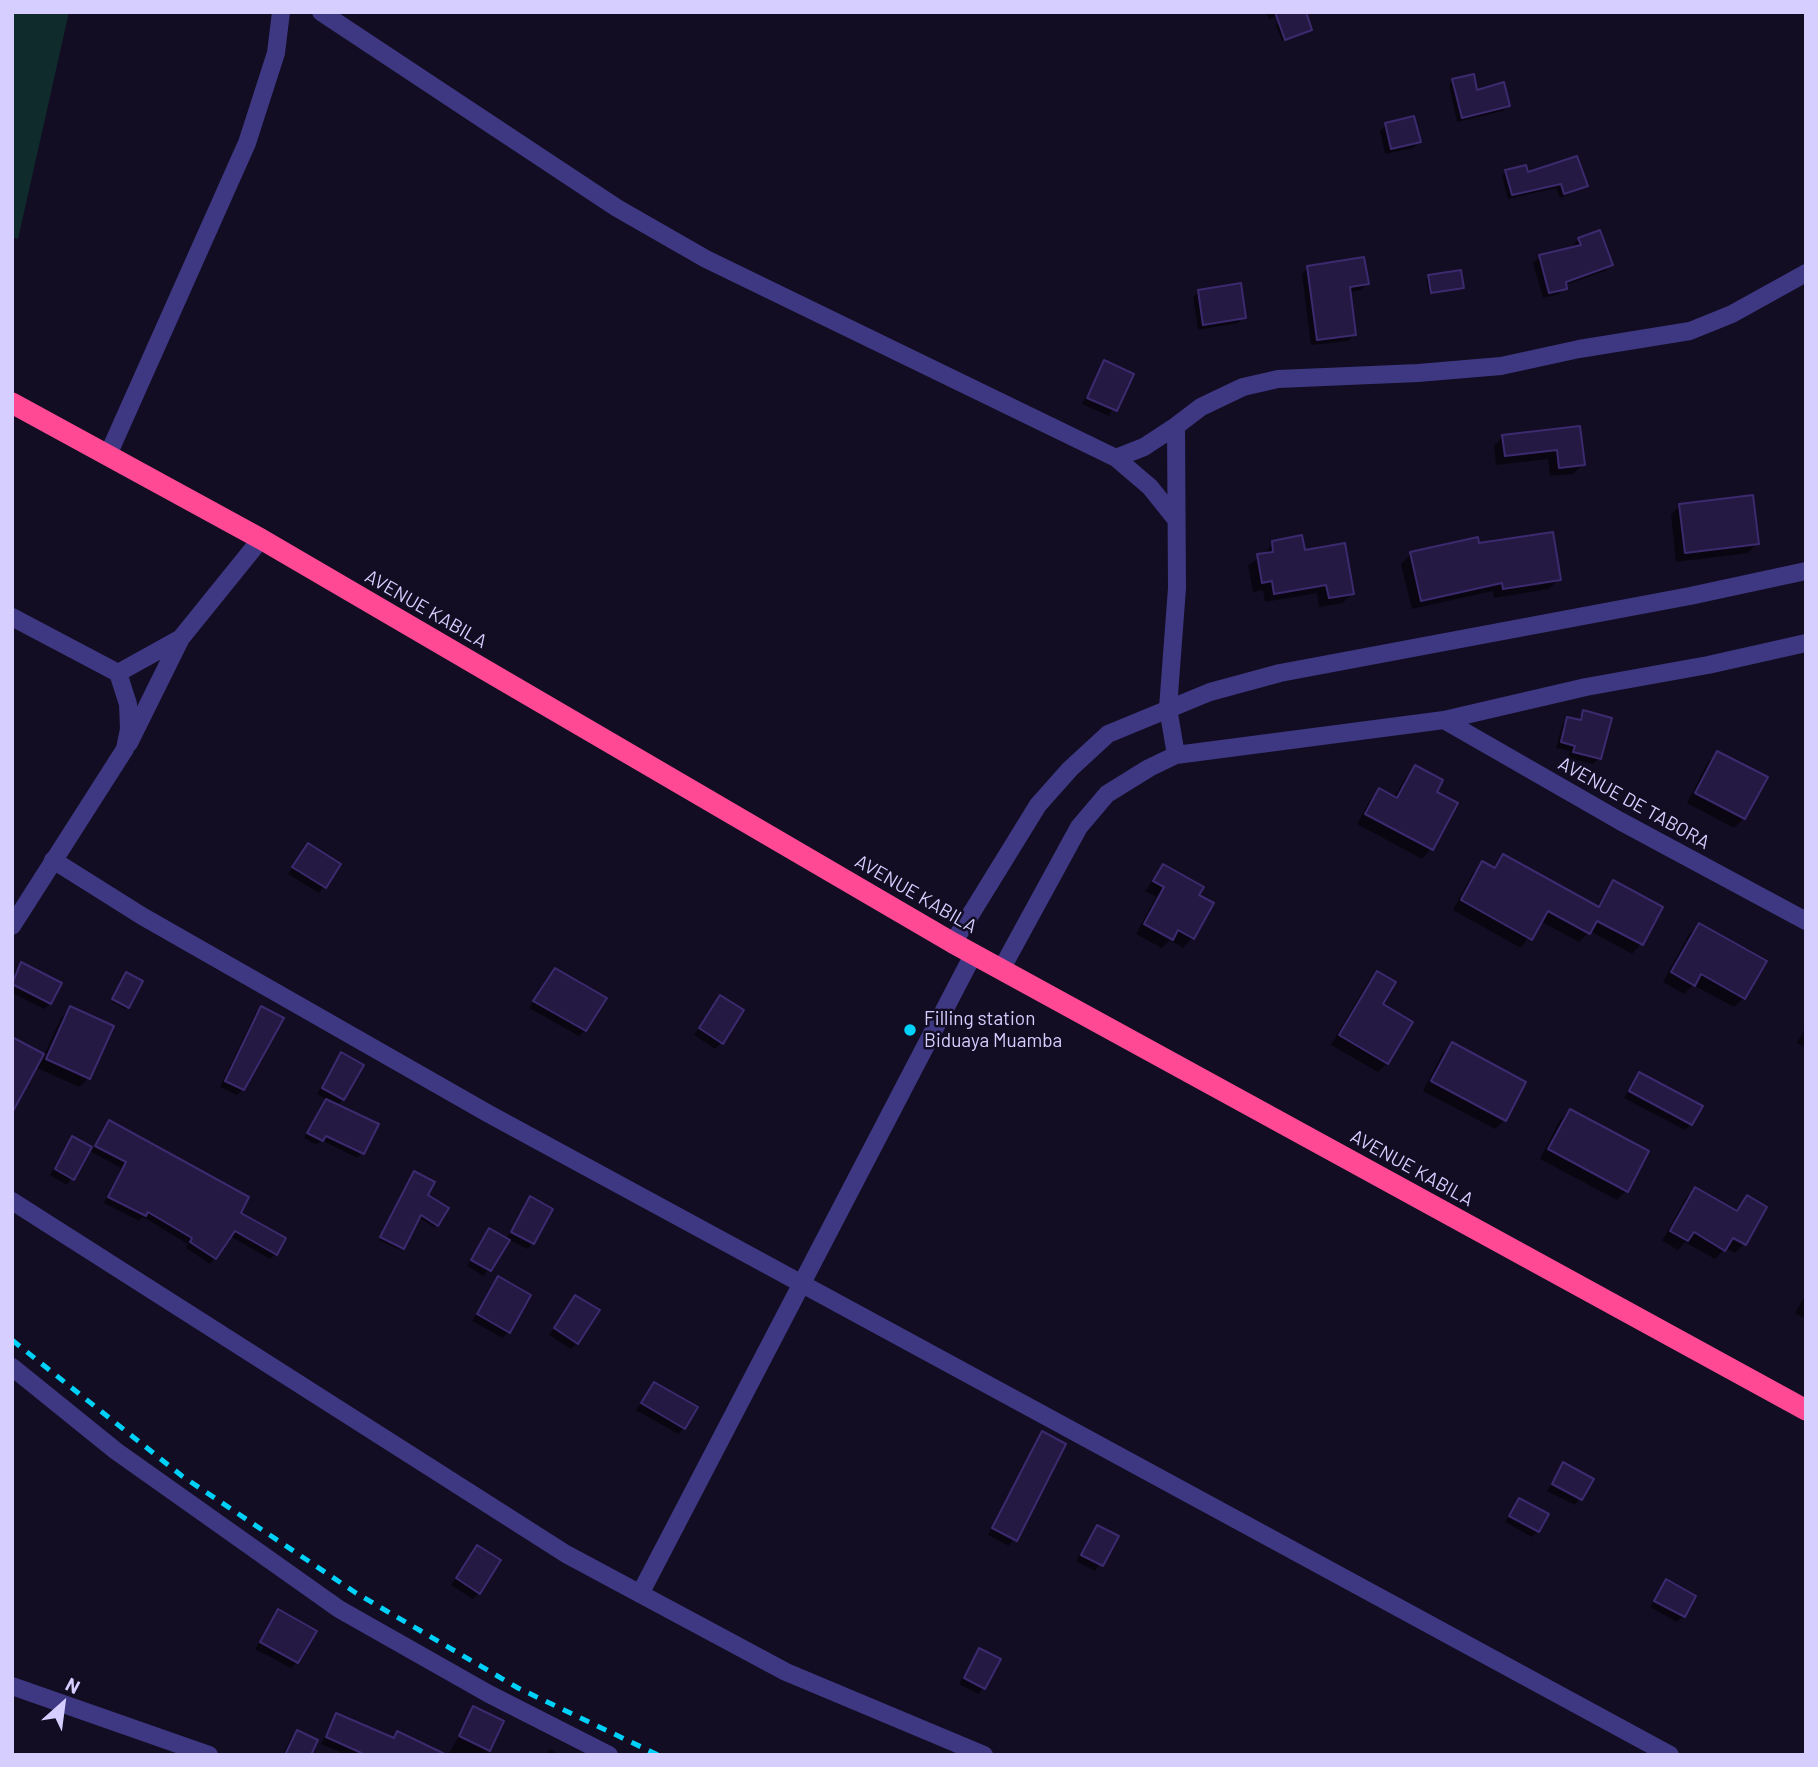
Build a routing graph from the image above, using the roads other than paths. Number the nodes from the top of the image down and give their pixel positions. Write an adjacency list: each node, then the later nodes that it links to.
1 (281, 12): 6 (street)
2 (321, 12): 7 (street)
3 (1806, 273): 5 (street)
4 (12, 403): 6 (highway, AVENUE KABILA)
5 (1176, 426): 7 (street); 8 (street)
6 (108, 455): 9 (highway, AVENUE KABILA)
7 (1116, 458): 8 (street)
8 (1174, 517): 15 (street)
9 (261, 539): 12 (street); 22 (highway, AVENUE KABILA)
10 (1806, 570): 15 (street)
11 (12, 617): 14 (street)
12 (181, 638): 14 (street); 17 (street)
13 (1806, 643): 16 (street)
14 (118, 673): 17 (street)
15 (1168, 708): 18 (street); 22 (street)
16 (1444, 720): 18 (street); 20 (street, AVENUE DE TABORA)
17 (125, 749): 19 (street)
18 (1177, 755): 24 (street)
19 (53, 860): 21 (street); 26 (street)
20 (1806, 920)
21 (12, 926)
22 (953, 943): 23 (highway, AVENUE KABILA)
23 (974, 953): 24 (highway, AVENUE KABILA); 26 (street)
24 (1002, 968): 28 (highway, AVENUE KABILA)
25 (12, 1201): 29 (street)
26 (802, 1283): 29 (street); 34 (street)
27 (12, 1367): 32 (street)
28 (1806, 1410)
29 (640, 1594): 33 (street)
30 (12, 1686): 31 (street)
31 (209, 1755)
32 (609, 1755)
33 (985, 1755)
34 (1670, 1755)

